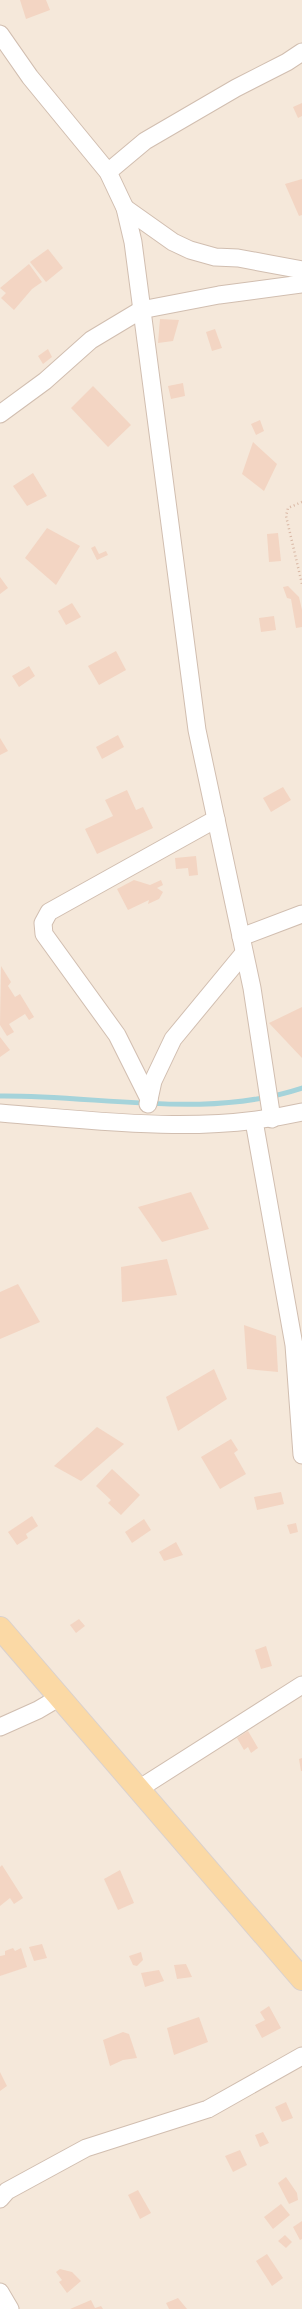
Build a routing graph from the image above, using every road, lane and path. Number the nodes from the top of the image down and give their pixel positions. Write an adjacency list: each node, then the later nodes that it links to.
1 (0, 34): 3 (street)
2 (302, 52): 3 (street)
3 (108, 172): 4 (street)
4 (125, 208): 5 (street); 7 (street)
5 (302, 270)
6 (302, 284): 7 (street)
7 (141, 310): 8 (street); 11 (street)
8 (0, 414)
9 (302, 502): 10 (path)
10 (302, 584)
11 (216, 819): 13 (street); 14 (street)
12 (302, 914): 13 (street)
13 (242, 945): 14 (street); 17 (street)
14 (149, 1099): 19 (street)
15 (302, 1112): 17 (street)
16 (0, 1113): 19 (street)
17 (272, 1119): 18 (street)
18 (254, 1121): 19 (street); 20 (street)
19 (143, 1124)
20 (298, 1343): 21 (street)
21 (302, 1455)
22 (0, 1628): 24 (main road)
23 (302, 1685): 26 (street)
24 (60, 1697): 25 (street); 26 (main road)
25 (0, 1727)
26 (137, 1790): 27 (main road)
27 (302, 1979)
28 (302, 2056): 29 (street)
29 (0, 2199)
30 (0, 2292): 31 (street)
31 (10, 2309)

